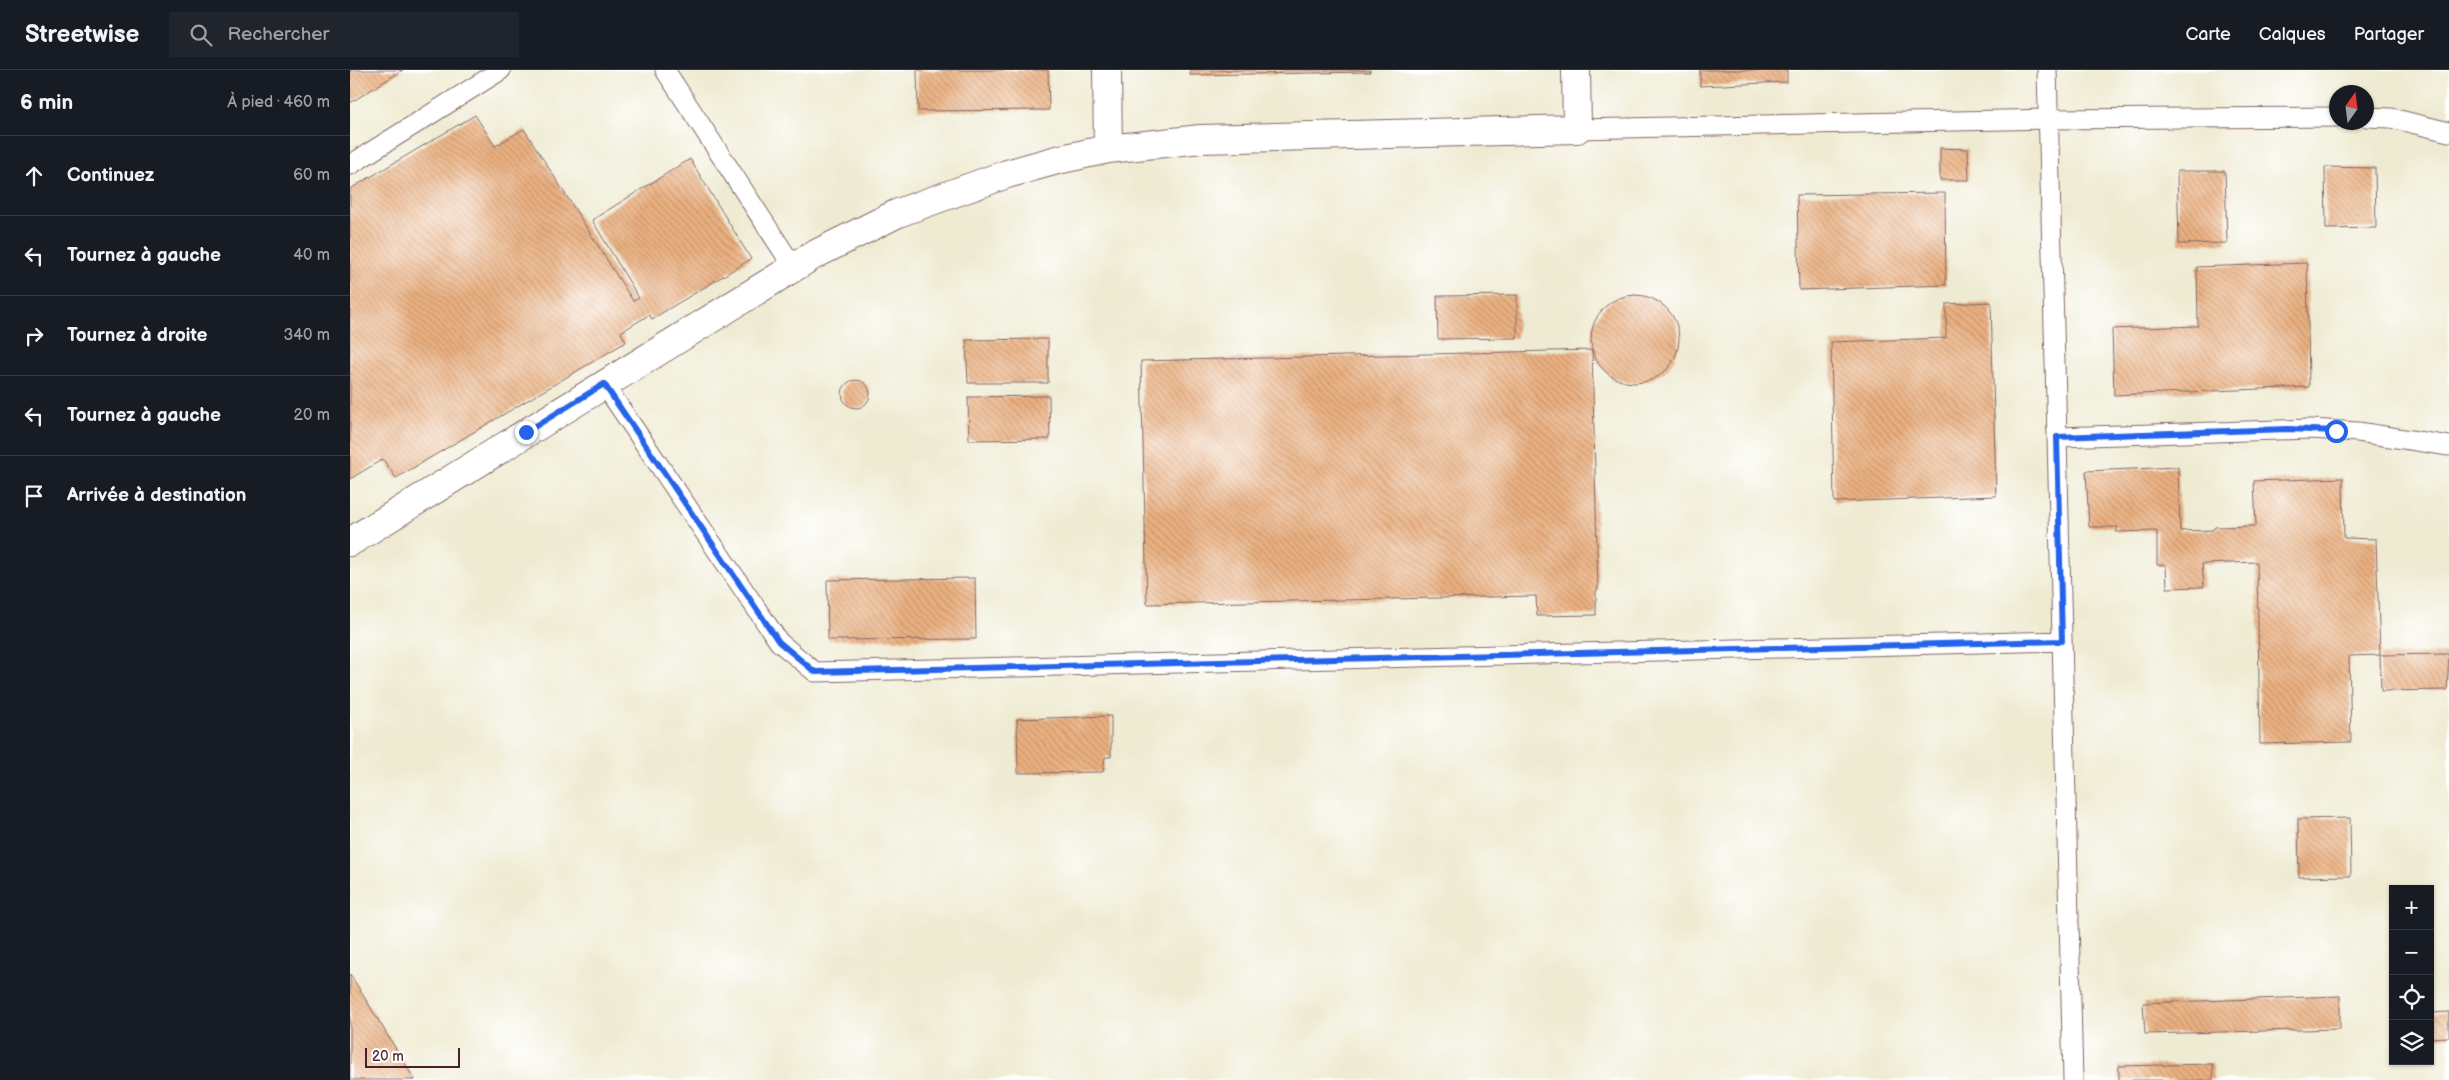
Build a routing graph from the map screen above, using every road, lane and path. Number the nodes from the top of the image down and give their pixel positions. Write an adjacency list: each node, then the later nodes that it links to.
1 (501, 70): 12 (lane)
2 (665, 70): 13 (lane)
3 (1107, 70): 11 (street)
4 (1576, 70): 9 (street)
5 (2047, 70): 8 (lane)
6 (2329, 117): 8 (lane)
7 (2374, 117): 10 (lane)
8 (2048, 119): 9 (lane); 15 (lane)
9 (1577, 129): 11 (street)
10 (2449, 132)
11 (1108, 150): 13 (street)
12 (350, 165)
13 (794, 268): 14 (street)
14 (604, 384): 17 (street); 18 (lane)
15 (2057, 437): 16 (lane); 18 (lane)
16 (2449, 446)
17 (350, 542)
18 (2062, 641): 19 (lane)
19 (2073, 1080)

